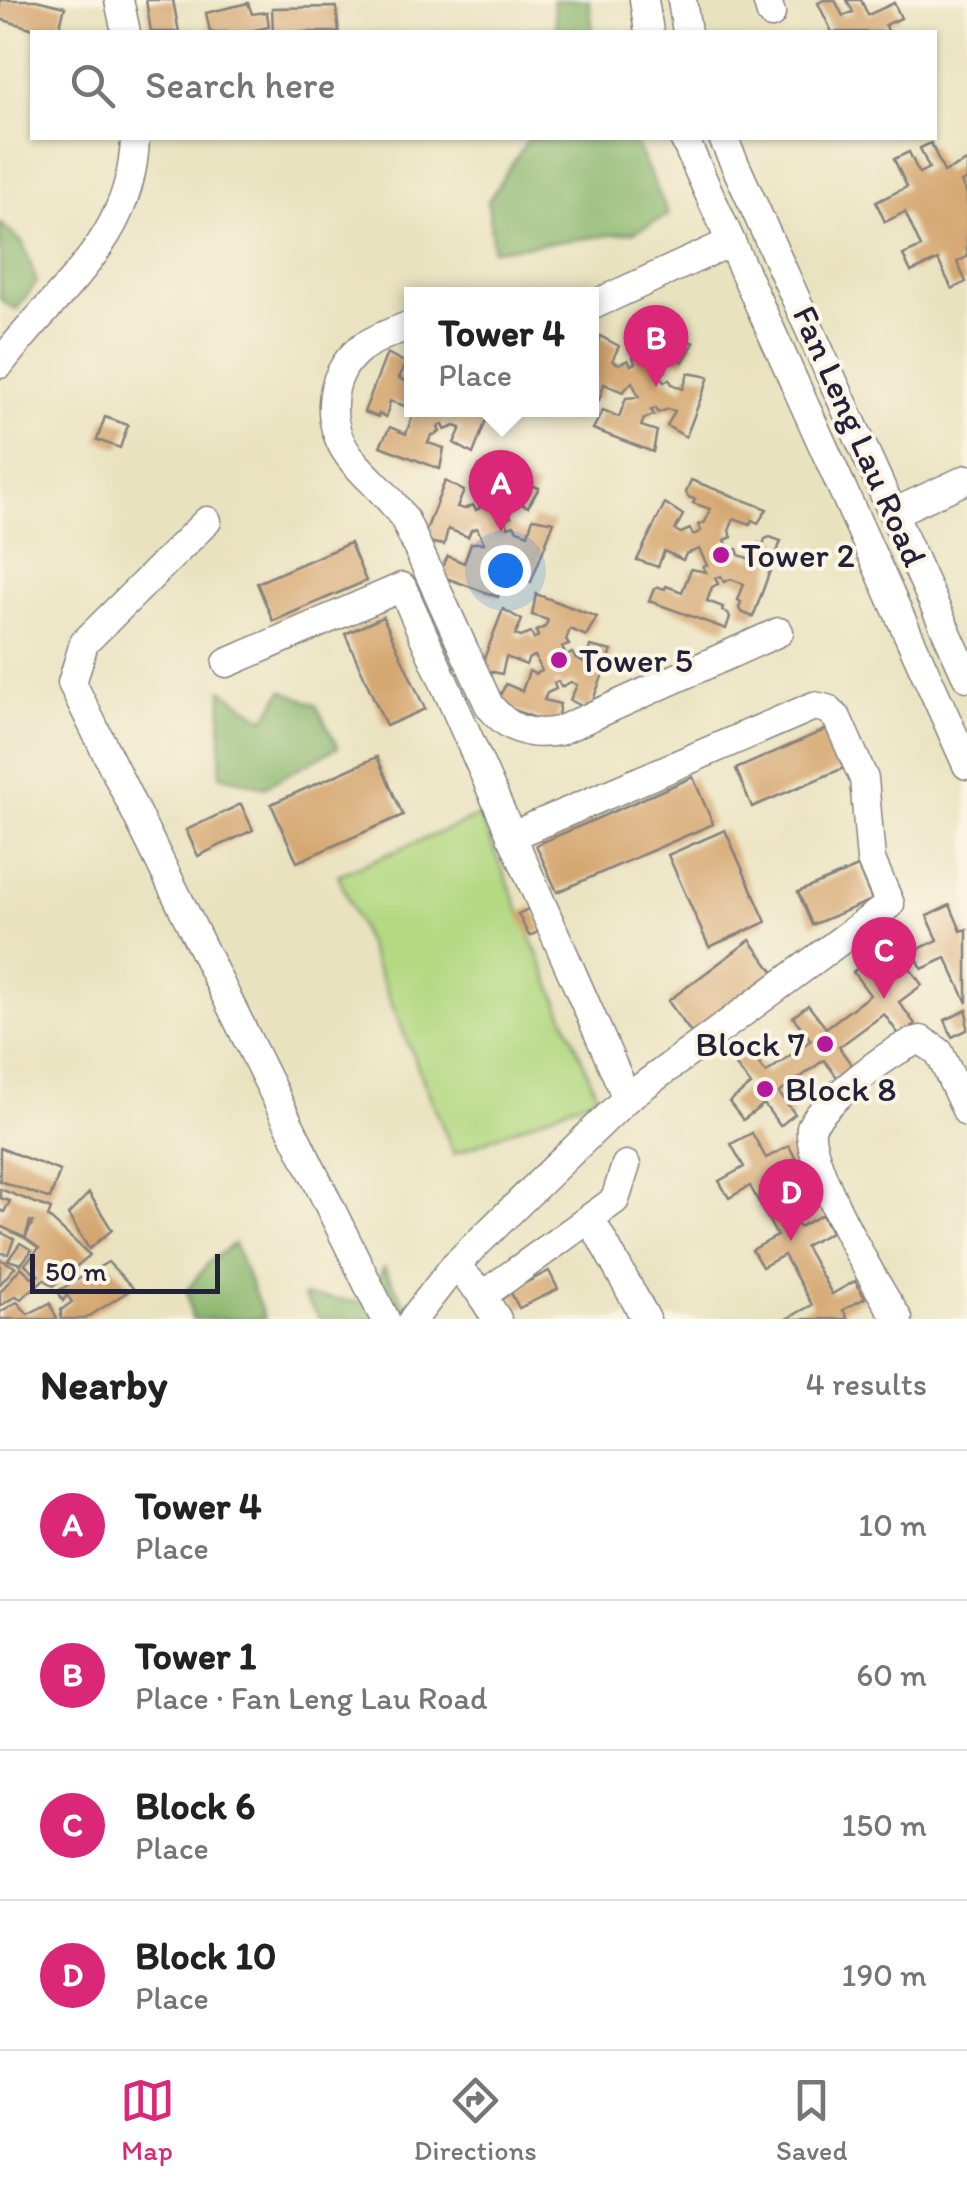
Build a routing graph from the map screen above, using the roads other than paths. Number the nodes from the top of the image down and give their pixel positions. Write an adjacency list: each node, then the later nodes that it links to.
1 (118, 0): 4 (street)
2 (644, 0): 5 (street)
3 (682, 0): 6 (street)
4 (126, 30)
5 (649, 30)
6 (688, 30)
7 (135, 140): 13 (street)
8 (685, 140): 10 (street, Fan Leng Lau Road)
9 (724, 140): 15 (street, Fan Leng Lau Road)
10 (731, 242): 11 (street); 20 (street, Fan Leng Lau Road)
11 (599, 302)
12 (404, 327): 17 (street)
13 (5, 345)
14 (967, 479): 15 (street)
15 (893, 512): 19 (street, Fan Leng Lau Road)
16 (207, 521): 28 (street)
17 (779, 632)
18 (228, 663): 21 (street)
19 (967, 677)
20 (967, 764)
21 (512, 836): 22 (street); 22 (street)
22 (627, 1098): 26 (street)
23 (967, 1112): 31 (street)
24 (626, 1164): 25 (street)
25 (590, 1218): 27 (street); 30 (street)
26 (454, 1265): 27 (street); 29 (street)
27 (489, 1308)
28 (385, 1319)
29 (413, 1319)
30 (646, 1319)
31 (898, 1319)

